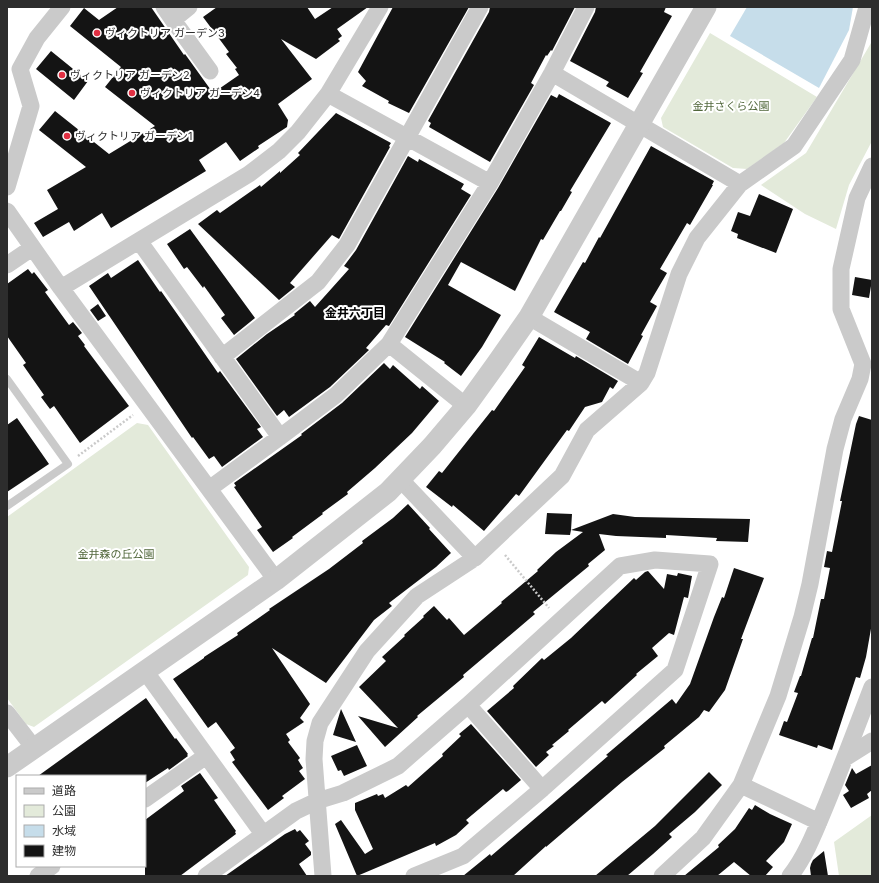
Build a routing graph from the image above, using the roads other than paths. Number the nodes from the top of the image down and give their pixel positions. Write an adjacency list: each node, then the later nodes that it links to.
1 (62, 7): 17 (street)
2 (190, 7): 8 (street)
3 (480, 7): 13 (street)
4 (586, 7): 10 (street)
5 (706, 7): 12 (street)
6 (867, 7): 16 (street)
7 (377, 8): 11 (street)
8 (169, 13): 9 (street)
9 (210, 71)
10 (552, 73): 12 (street); 15 (street)
11 (328, 94): 13 (street); 19 (street)
12 (639, 124): 16 (street); 23 (street)
13 (407, 138): 15 (street); 25 (street)
14 (872, 166): 26 (street)
15 (490, 183): 24 (street)
16 (740, 184): 28 (street)
17 (7, 187)
18 (7, 211): 20 (street)
19 (139, 241): 22 (street); 25 (street)
20 (32, 248): 21 (street); 22 (street)
21 (7, 265)
22 (61, 288): 32 (street)
23 (529, 317): 28 (street); 29 (street)
24 (389, 344): 29 (street); 30 (street)
25 (222, 357): 30 (street)
26 (868, 365): 45 (street)
27 (7, 379): 33 (lane)
28 (642, 383): 34 (street)
29 (466, 406): 31 (street)
30 (280, 437): 32 (street)
31 (400, 479): 34 (street); 35 (street)
32 (209, 489): 35 (street)
33 (7, 506)
34 (475, 558): 48 (street)
35 (276, 580): 36 (street)
36 (145, 671): 41 (street); 42 (street)
37 (872, 687): 43 (street)
38 (468, 705): 46 (street); 46 (street); 48 (street)
39 (7, 712): 41 (street)
40 (872, 741): 43 (street)
41 (34, 748): 44 (street)
42 (206, 756): 47 (street); 50 (street)
43 (845, 758): 49 (street)
44 (7, 767)
45 (741, 785): 49 (street); 56 (street)
46 (542, 789): 55 (street)
47 (146, 798)
48 (317, 801): 50 (street); 54 (street)
49 (819, 822): 57 (street)
50 (263, 834): 53 (street)
51 (51, 867): 52 (street)
52 (38, 876)
53 (206, 876)
54 (323, 876)
55 (414, 876)
56 (662, 876)
57 (790, 876)

